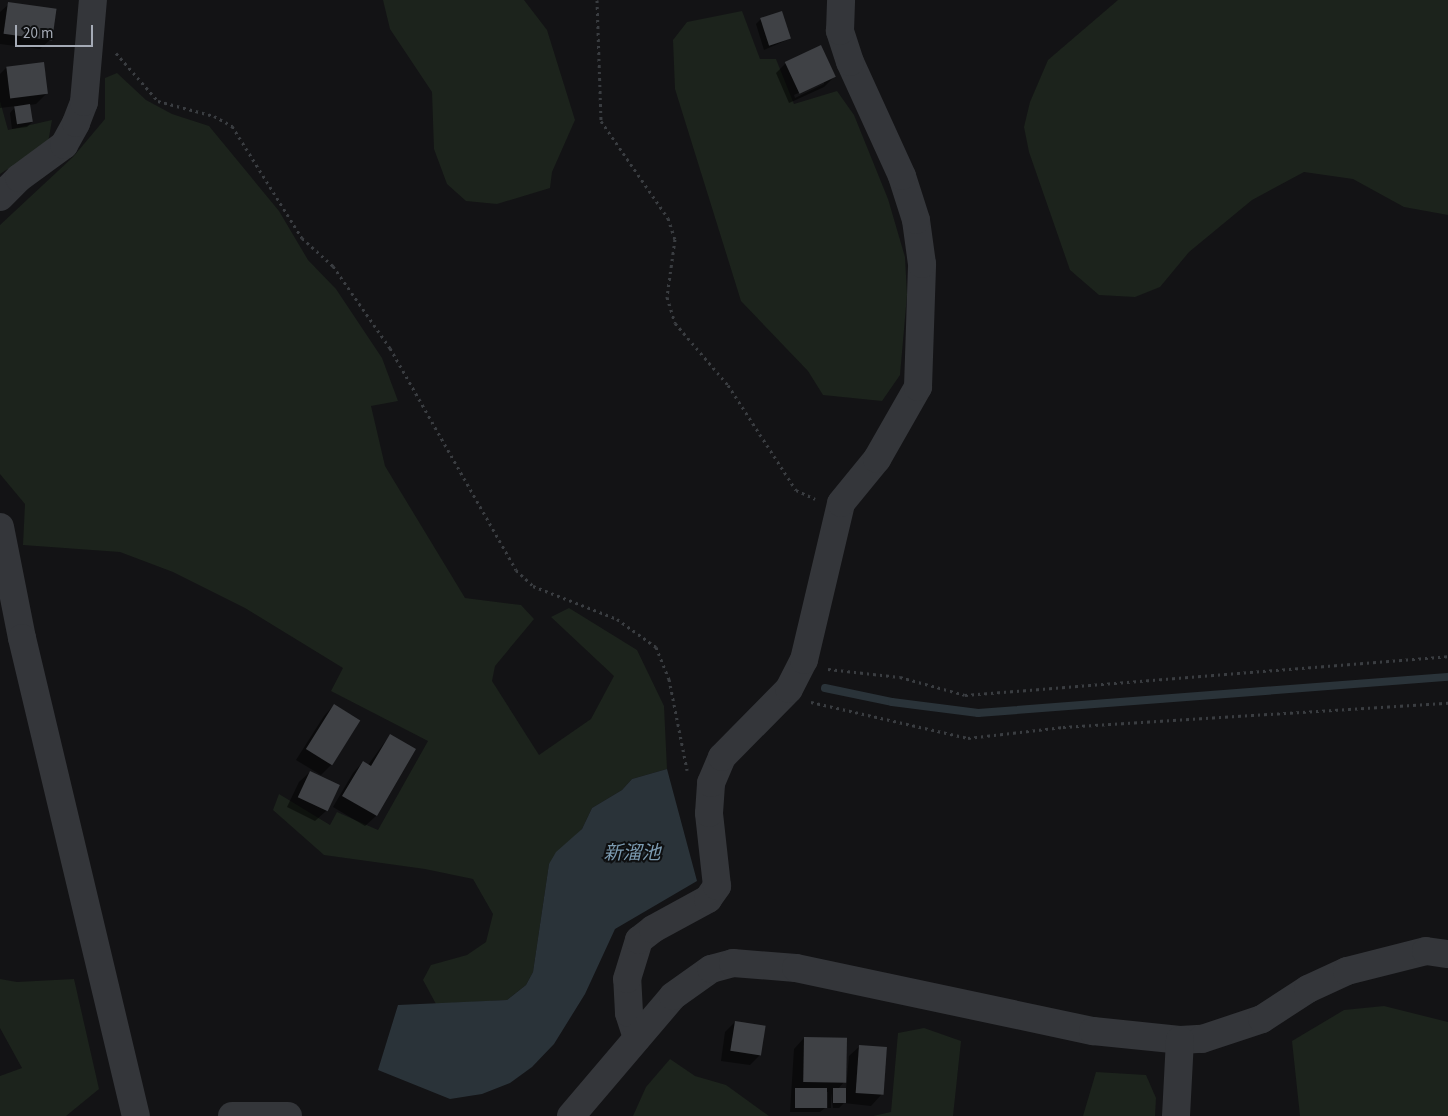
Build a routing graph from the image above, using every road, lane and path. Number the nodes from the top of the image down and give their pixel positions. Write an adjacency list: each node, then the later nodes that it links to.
1 (93, 0): 4 (street)
2 (597, 0): 6 (path)
3 (841, 0): 6 (street)
4 (90, 31): 5 (street); 12 (path)
5 (0, 198)
6 (841, 503): 9 (street)
7 (0, 527): 16 (street)
8 (1448, 656): 9 (path)
9 (804, 660): 10 (street)
10 (789, 689): 11 (path); 14 (street)
11 (1448, 703)
12 (688, 774)
13 (1448, 954): 15 (street)
14 (637, 1038): 15 (street); 19 (street)
15 (1180, 1040): 20 (street)
16 (136, 1116)
17 (232, 1116): 18 (street)
18 (288, 1116)
19 (570, 1116)
20 (1176, 1116)

